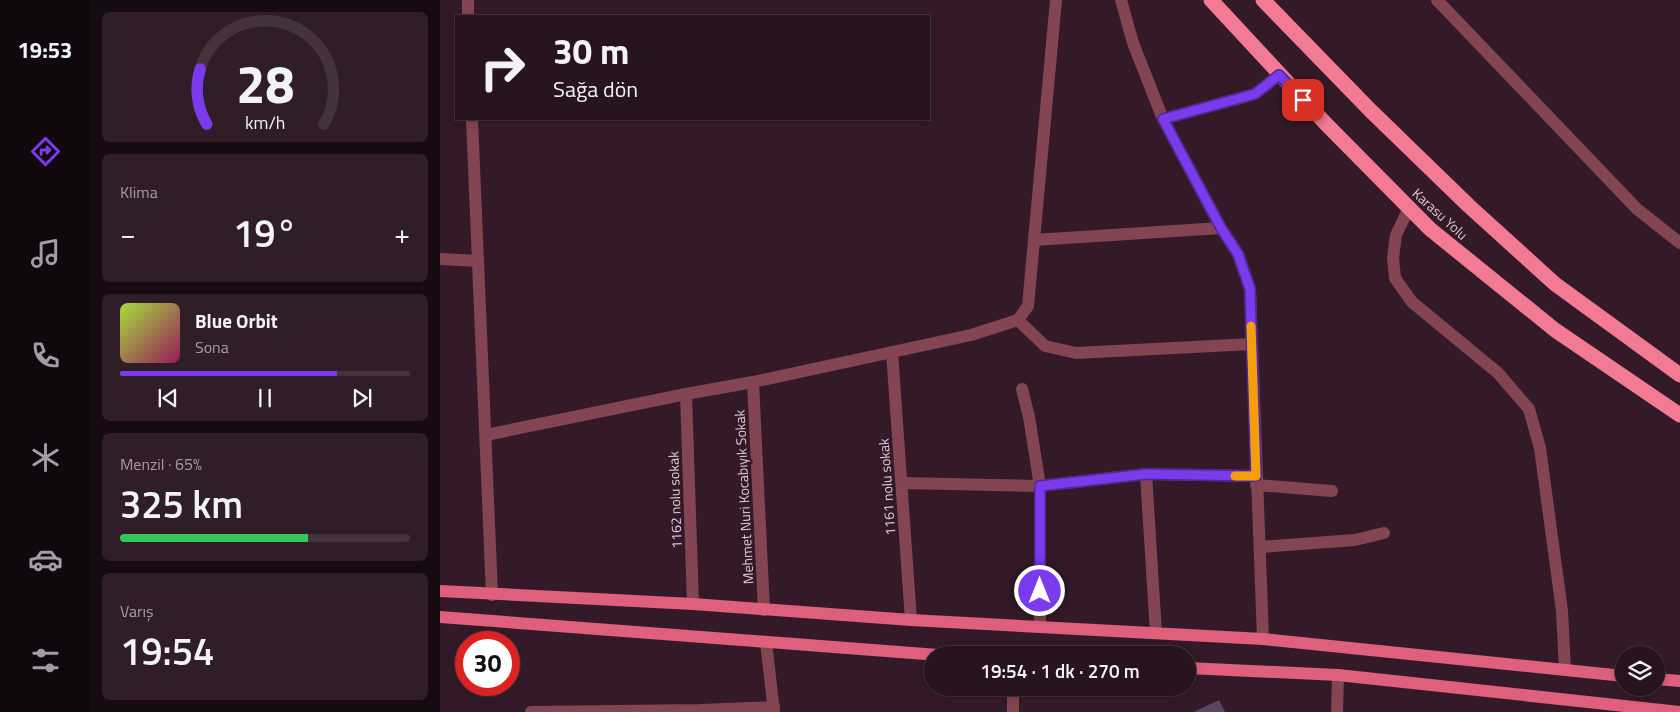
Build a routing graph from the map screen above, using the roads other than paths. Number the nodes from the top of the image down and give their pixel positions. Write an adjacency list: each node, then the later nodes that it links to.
1 (468, 0): 7 (street)
2 (1056, 0): 13 (street)
3 (1121, 0): 9 (street)
4 (1210, 0): 8 (highway, Karasu Yolu)
5 (1263, 0): 20 (highway)
6 (1437, 0): 14 (street)
7 (468, 15)
8 (1279, 75): 9 (street); 11 (highway, Karasu Yolu)
9 (1163, 119): 12 (street)
10 (472, 120): 16 (street)
11 (1409, 208): 24 (highway, Karasu Yolu); 45 (street)
12 (1221, 228): 13 (street); 18 (street)
13 (1034, 240): 17 (street)
14 (1680, 243)
15 (440, 258): 16 (street)
16 (478, 261): 25 (street)
17 (1018, 320): 18 (street); 19 (street)
18 (1252, 344): 27 (street)
19 (892, 352): 21 (street); 28 (street, 1161 nolu sokak)
20 (1680, 375)
21 (753, 382): 23 (street); 36 (street, Mehmet Nuri Kocabıyık Sokak)
22 (1022, 389): 29 (street)
23 (686, 394): 25 (street); 35 (street, 1162 nolu sokak)
24 (1680, 415)
25 (486, 435): 34 (street)
26 (1146, 474): 27 (street); 29 (street); 40 (street)
27 (1256, 480): 30 (street); 32 (street)
28 (902, 483): 29 (street); 38 (street, 1161 nolu sokak)
29 (1040, 486): 39 (street)
30 (1332, 491)
31 (1384, 533): 32 (street)
32 (1260, 546): 41 (street)
33 (440, 592): 34 (main road)
34 (492, 595): 35 (main road)
35 (693, 604): 36 (main road)
36 (764, 610): 38 (main road)
37 (440, 617): 42 (main road)
38 (911, 620): 39 (main road)
39 (1040, 628): 40 (main road)
40 (1156, 633): 41 (main road)
41 (1263, 640): 45 (main road)
42 (766, 642): 43 (main road); 52 (street)
43 (924, 654)
44 (1196, 668): 46 (main road)
45 (1565, 669): 47 (main road)
46 (1338, 675): 51 (main road); 57 (street)
47 (1615, 675)
48 (1665, 680): 49 (main road)
49 (1680, 682)
50 (1013, 696): 56 (street)
51 (1609, 708): 58 (main road)
52 (774, 709): 53 (street)
53 (701, 711): 55 (street)
54 (531, 712): 55 (street)
55 (544, 712)
56 (1013, 712)
57 (1337, 712)
58 (1680, 712)

